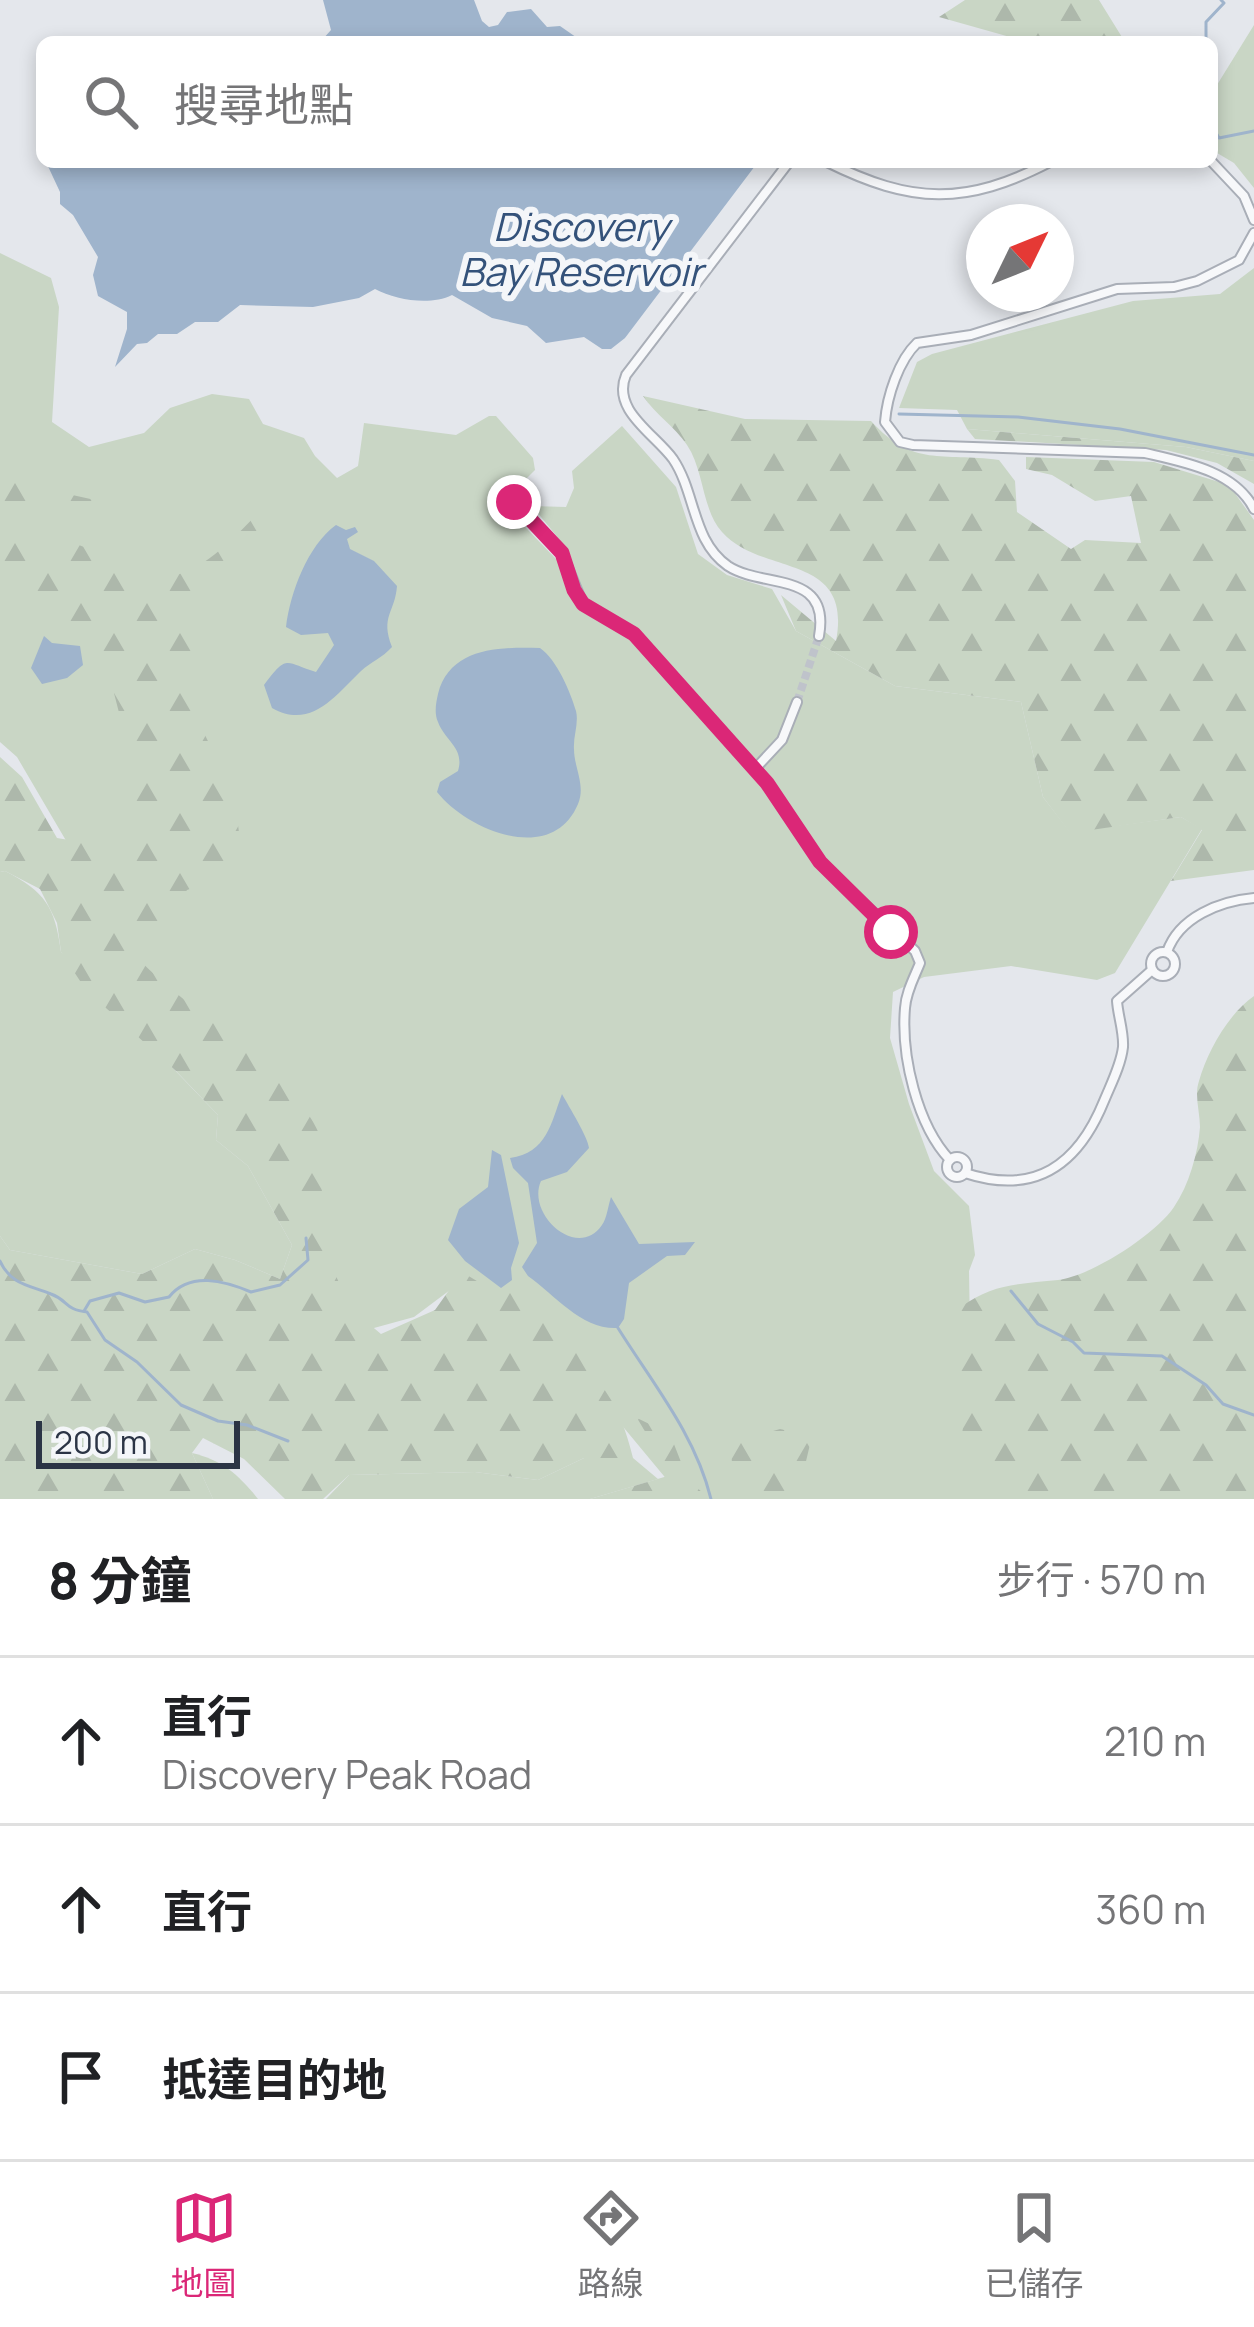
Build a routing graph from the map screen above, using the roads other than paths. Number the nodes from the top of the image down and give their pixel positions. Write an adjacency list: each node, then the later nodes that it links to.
1 (784, 168): 9 (street)
2 (841, 168): 3 (street)
3 (1039, 168)
4 (1218, 168): 5 (street)
5 (1254, 220)
6 (1254, 233): 8 (street)
7 (514, 502): 11 (street)
8 (1254, 509)
9 (819, 636)
10 (796, 701): 11 (street)
11 (755, 769): 14 (street)
12 (1254, 898): 13 (street)
13 (1167, 952): 14 (street); 14 (street)
14 (1152, 970)

